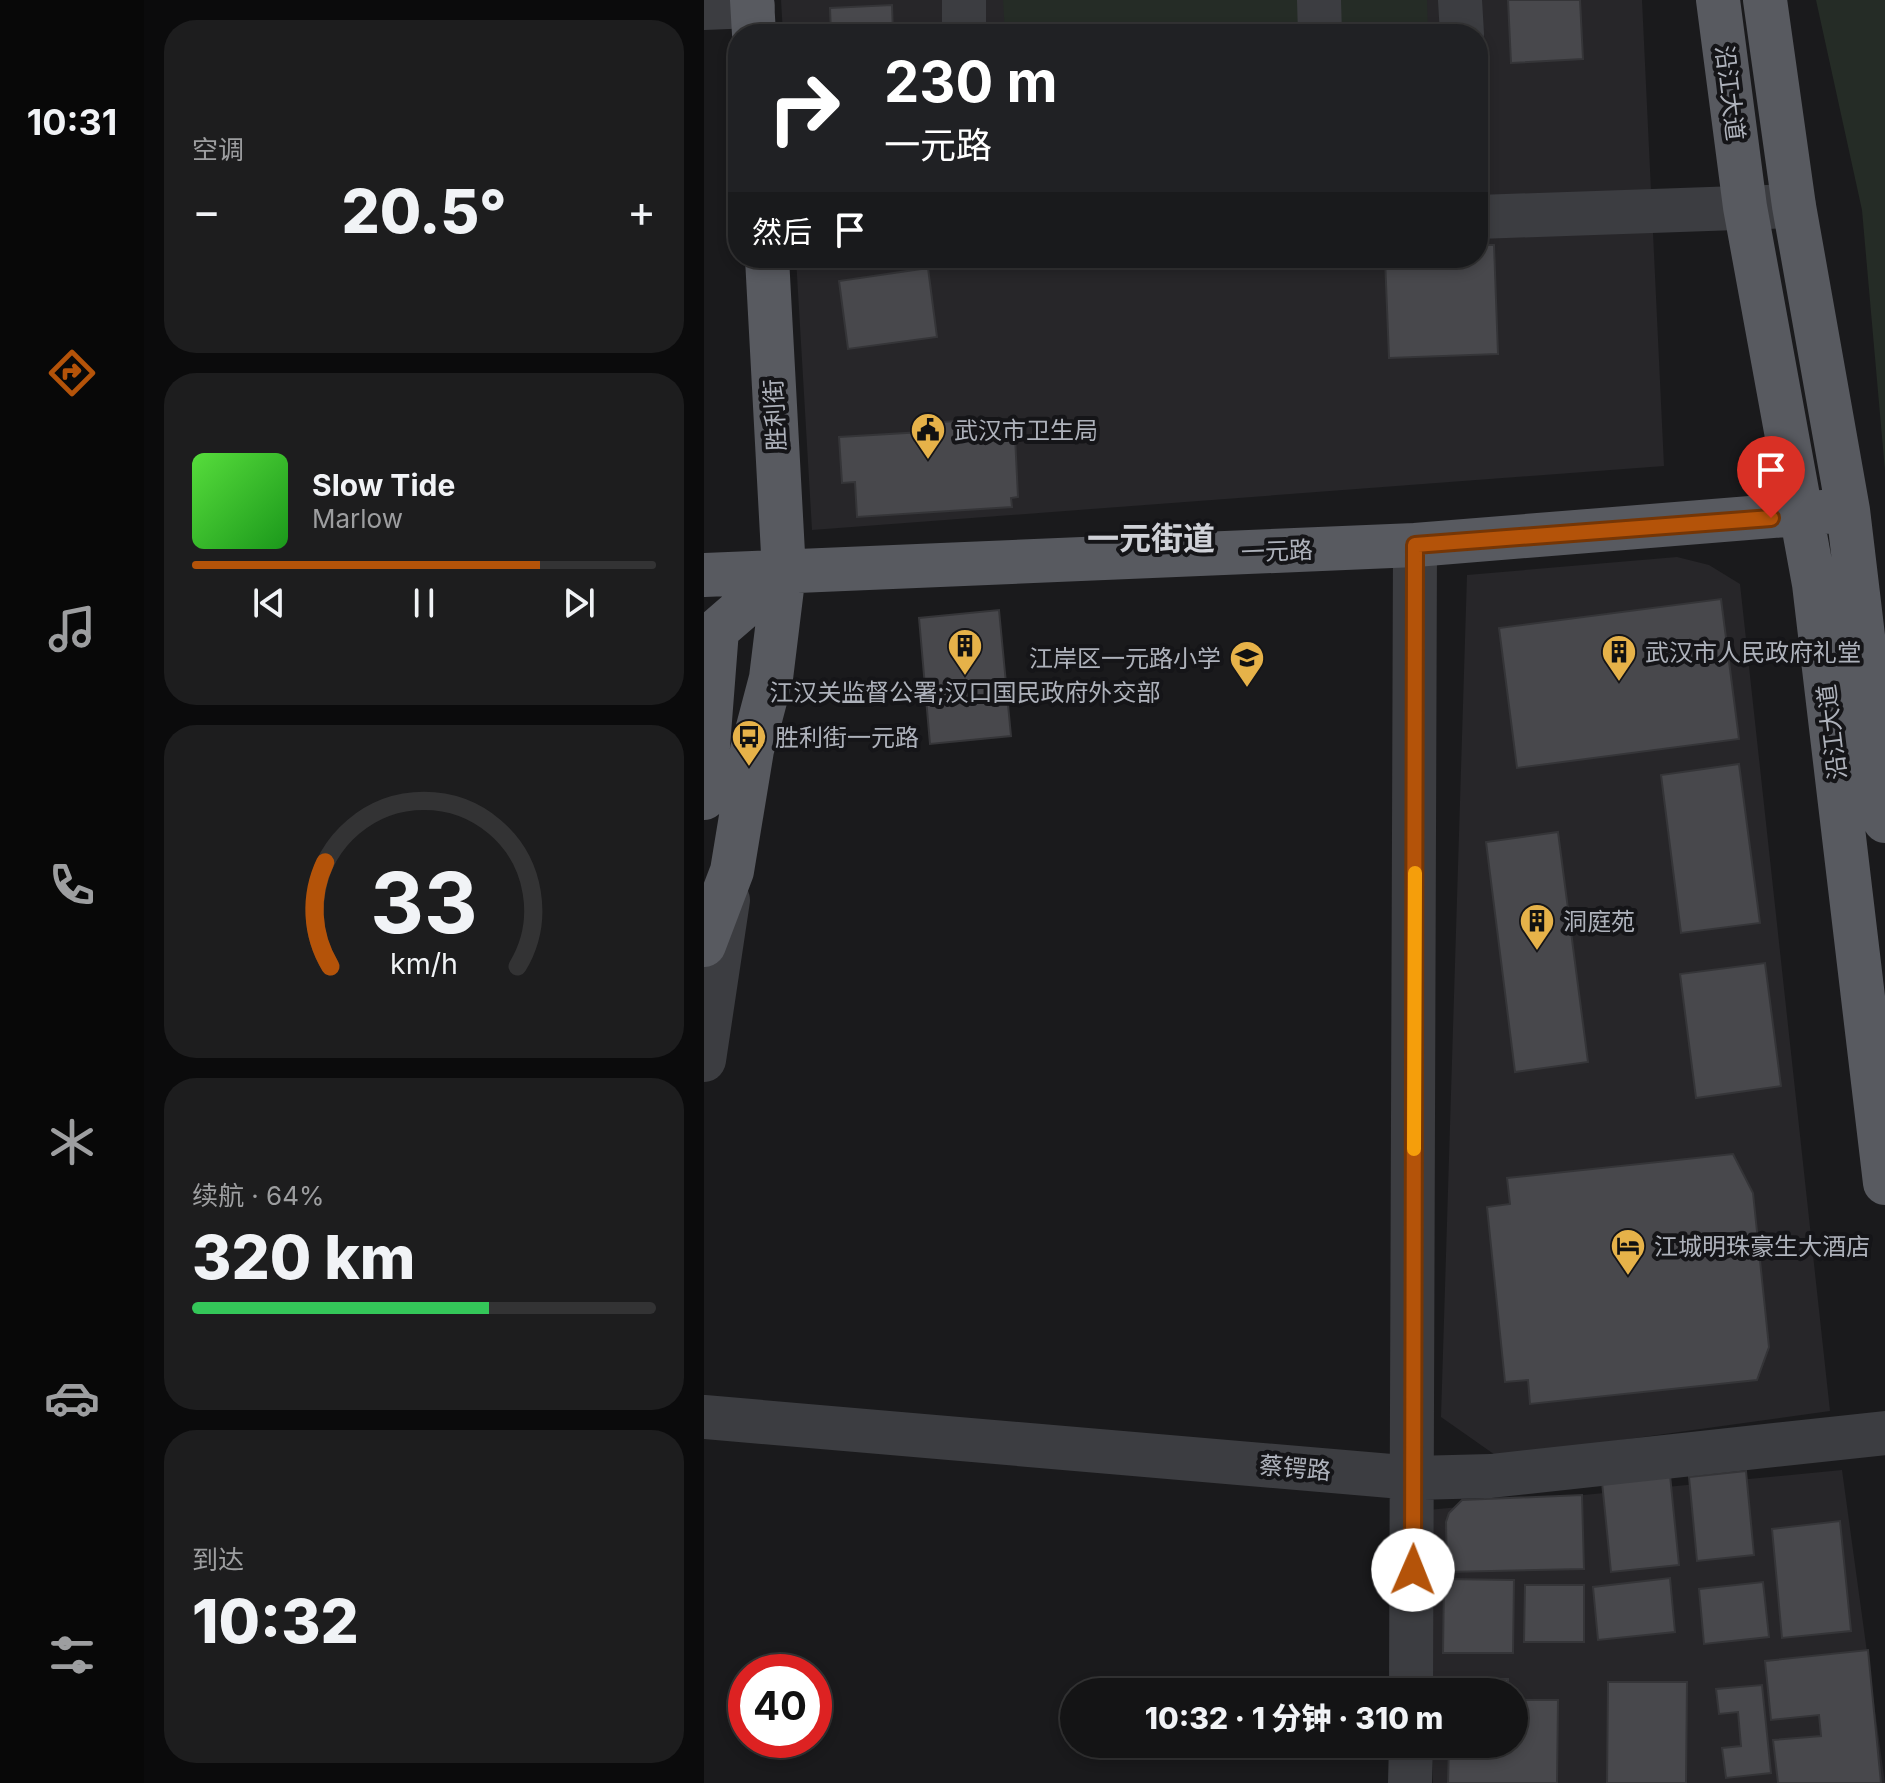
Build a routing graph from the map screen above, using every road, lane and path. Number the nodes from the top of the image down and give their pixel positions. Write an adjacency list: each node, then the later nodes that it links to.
1 (964, 0): 8 (street)
2 (1319, 0): 9 (street)
3 (1460, 0): 10 (street)
4 (1718, 0): 12 (main road, 沿江大道)
5 (1765, 0): 11 (main road, 沿江大道)
6 (704, 8): 7 (street)
7 (753, 13)
8 (964, 24)
9 (1320, 24)
10 (1461, 24)
11 (1794, 206): 12 (street); 15 (main road, 沿江大道)
12 (1745, 207): 13 (street); 16 (main road, 沿江大道)
13 (1488, 217)
14 (768, 268): 18 (main road, 胜利街)
15 (1848, 510): 16 (main road, 一元路); 21 (main road, 沿江大道)
16 (1801, 515): 17 (main road, 一元路); 25 (main road, 沿江大道)
17 (1415, 545): 18 (main road, 一元路); 28 (street)
18 (784, 572): 19 (main road, 一元路); 20 (main road); 22 (main road, 胜利街)
19 (704, 575)
20 (704, 798)
21 (1885, 821)
22 (732, 871): 23 (main road, 胜利街); 24 (street, 胜利街)
23 (706, 942)
24 (704, 1060)
25 (1885, 1183)
26 (704, 1417): 28 (street, 蔡锷路)
27 (1885, 1433): 28 (street, 蔡锷路)
28 (1414, 1478): 29 (street)
29 (1411, 1678)
30 (1411, 1758): 31 (street)
31 (1410, 1783)

